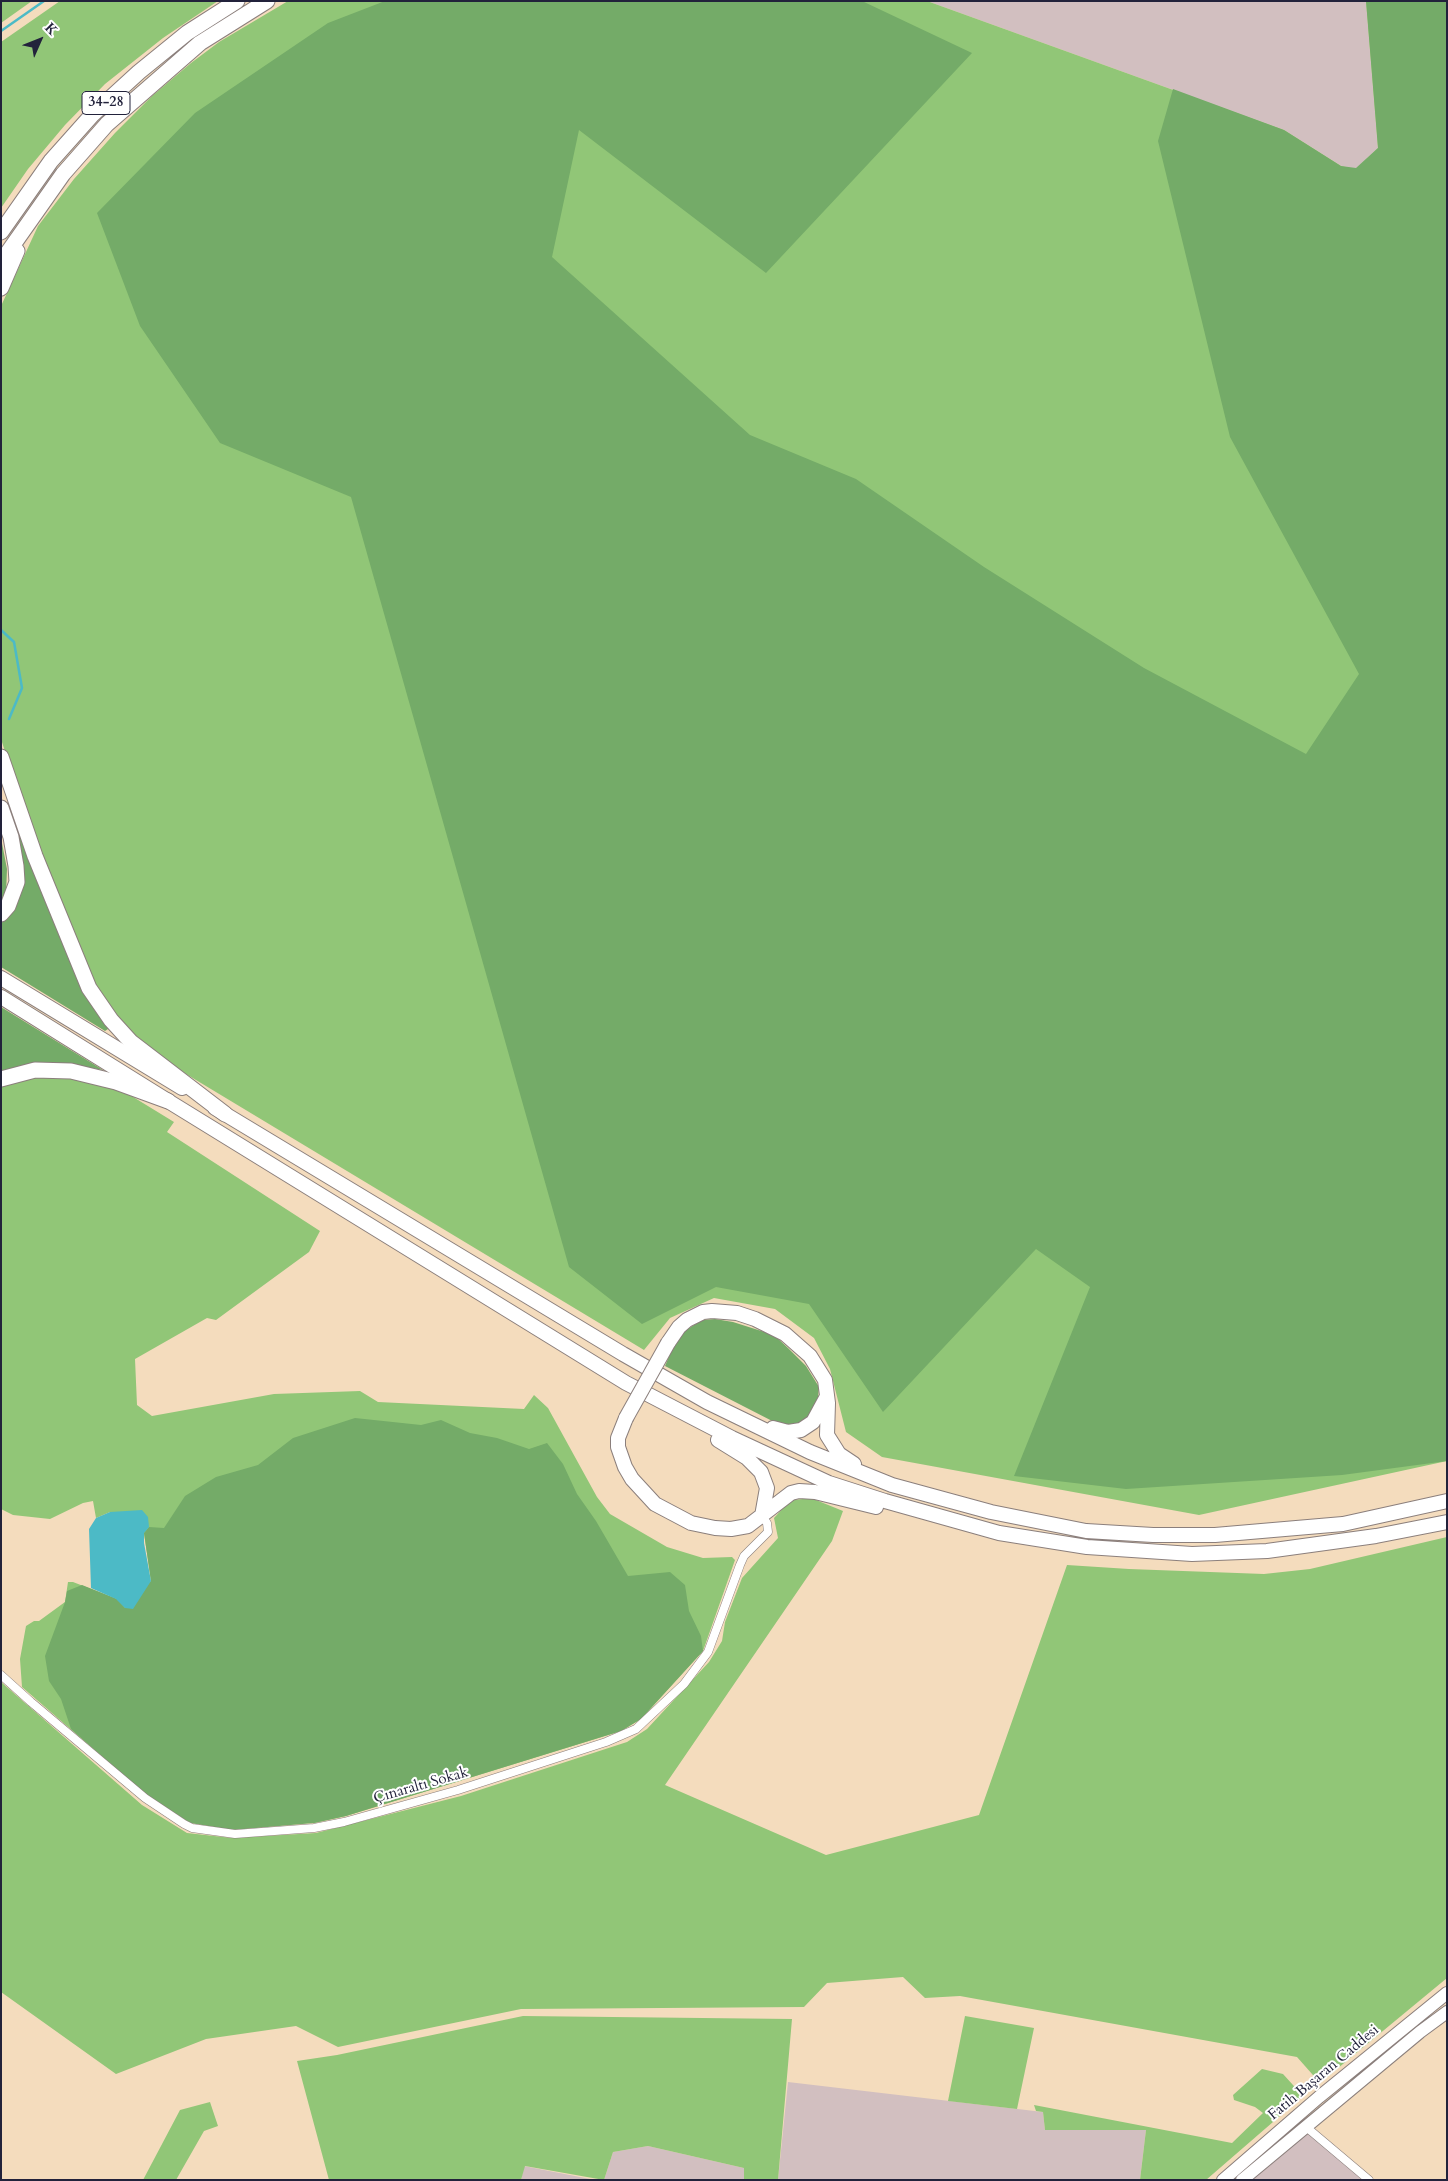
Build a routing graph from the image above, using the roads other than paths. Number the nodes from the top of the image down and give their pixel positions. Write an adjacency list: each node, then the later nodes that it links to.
1 (237, 1): 4 (highway, 34-28)
2 (267, 1): 3 (highway, 34-28)
3 (30, 219): 5 (highway, 34-28); 6 (highway)
4 (1, 232)
5 (1, 262)
6 (1, 288)
7 (1, 757): 14 (highway)
8 (1, 808): 9 (highway)
9 (1, 914)
10 (1, 978): 14 (highway)
11 (1, 996): 13 (highway)
12 (1, 1079): 13 (highway)
13 (168, 1101): 15 (highway)
14 (225, 1114): 17 (highway)
15 (626, 1383): 20 (highway); 22 (highway)
16 (828, 1395): 17 (highway); 18 (highway); 20 (highway, bridge)
17 (707, 1402): 18 (highway)
18 (892, 1485): 19 (highway)
19 (1447, 1501)
20 (762, 1516): 22 (highway); 23 (street, Çınaraltı Sokak)
21 (1447, 1522): 22 (highway)
22 (999, 1533)
23 (1, 1675)
24 (1447, 1993): 27 (main road, Fatih Başaran Caddesi)
25 (1447, 2012): 26 (main road, Fatih Başaran Caddesi)
26 (1305, 2126): 28 (main road, Fatih Başaran Caddesi); 29 (street)
27 (1223, 2180)
28 (1242, 2180)
29 (1370, 2180)

